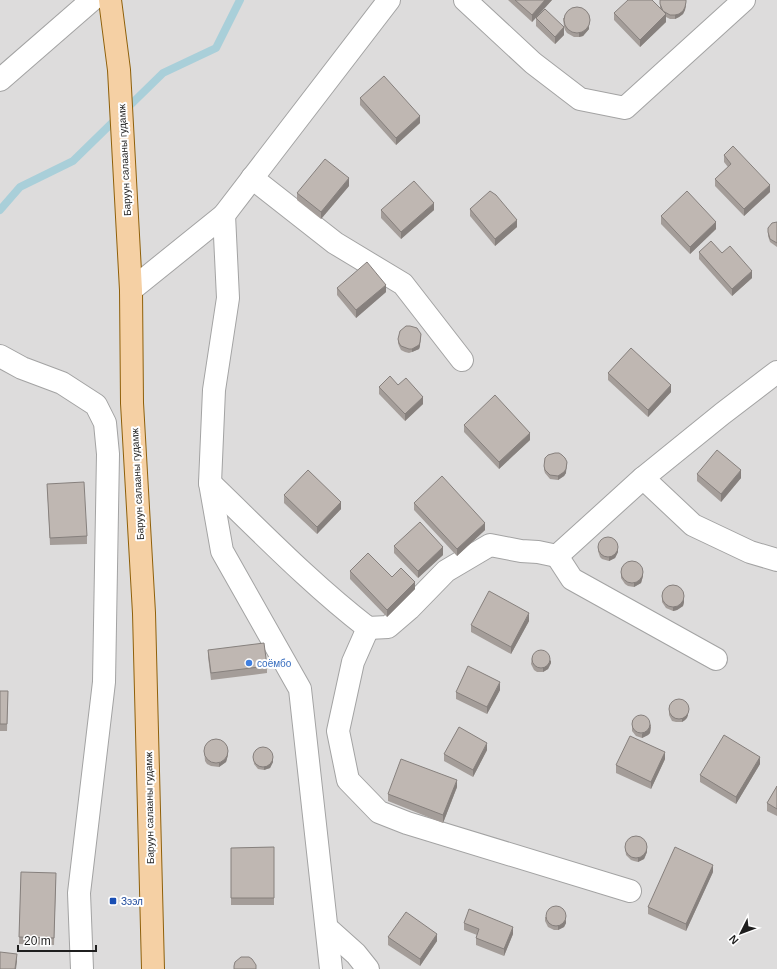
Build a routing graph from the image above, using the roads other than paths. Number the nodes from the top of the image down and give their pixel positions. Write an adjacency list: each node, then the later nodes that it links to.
1 (92, 0): 6 (street)
2 (110, 0): 9 (main road, Баруун салааны гудамж)
3 (389, 0): 7 (street)
4 (465, 0): 5 (street)
5 (744, 0)
6 (0, 80)
7 (252, 178): 8 (street); 11 (street)
8 (224, 215): 9 (street); 14 (street)
9 (131, 290): 22 (main road, Баруун салааны гудамж)
10 (0, 356): 21 (street)
11 (462, 360)
12 (777, 372): 13 (street)
13 (643, 478): 15 (street); 16 (street)
14 (210, 483): 17 (street); 20 (street)
15 (557, 556): 17 (street); 18 (street)
16 (777, 560)
17 (368, 628): 19 (street)
18 (716, 659)
19 (630, 891)
20 (327, 928): 23 (street); 24 (street)
21 (82, 969)
22 (153, 969)
23 (331, 969)
24 (368, 969)

